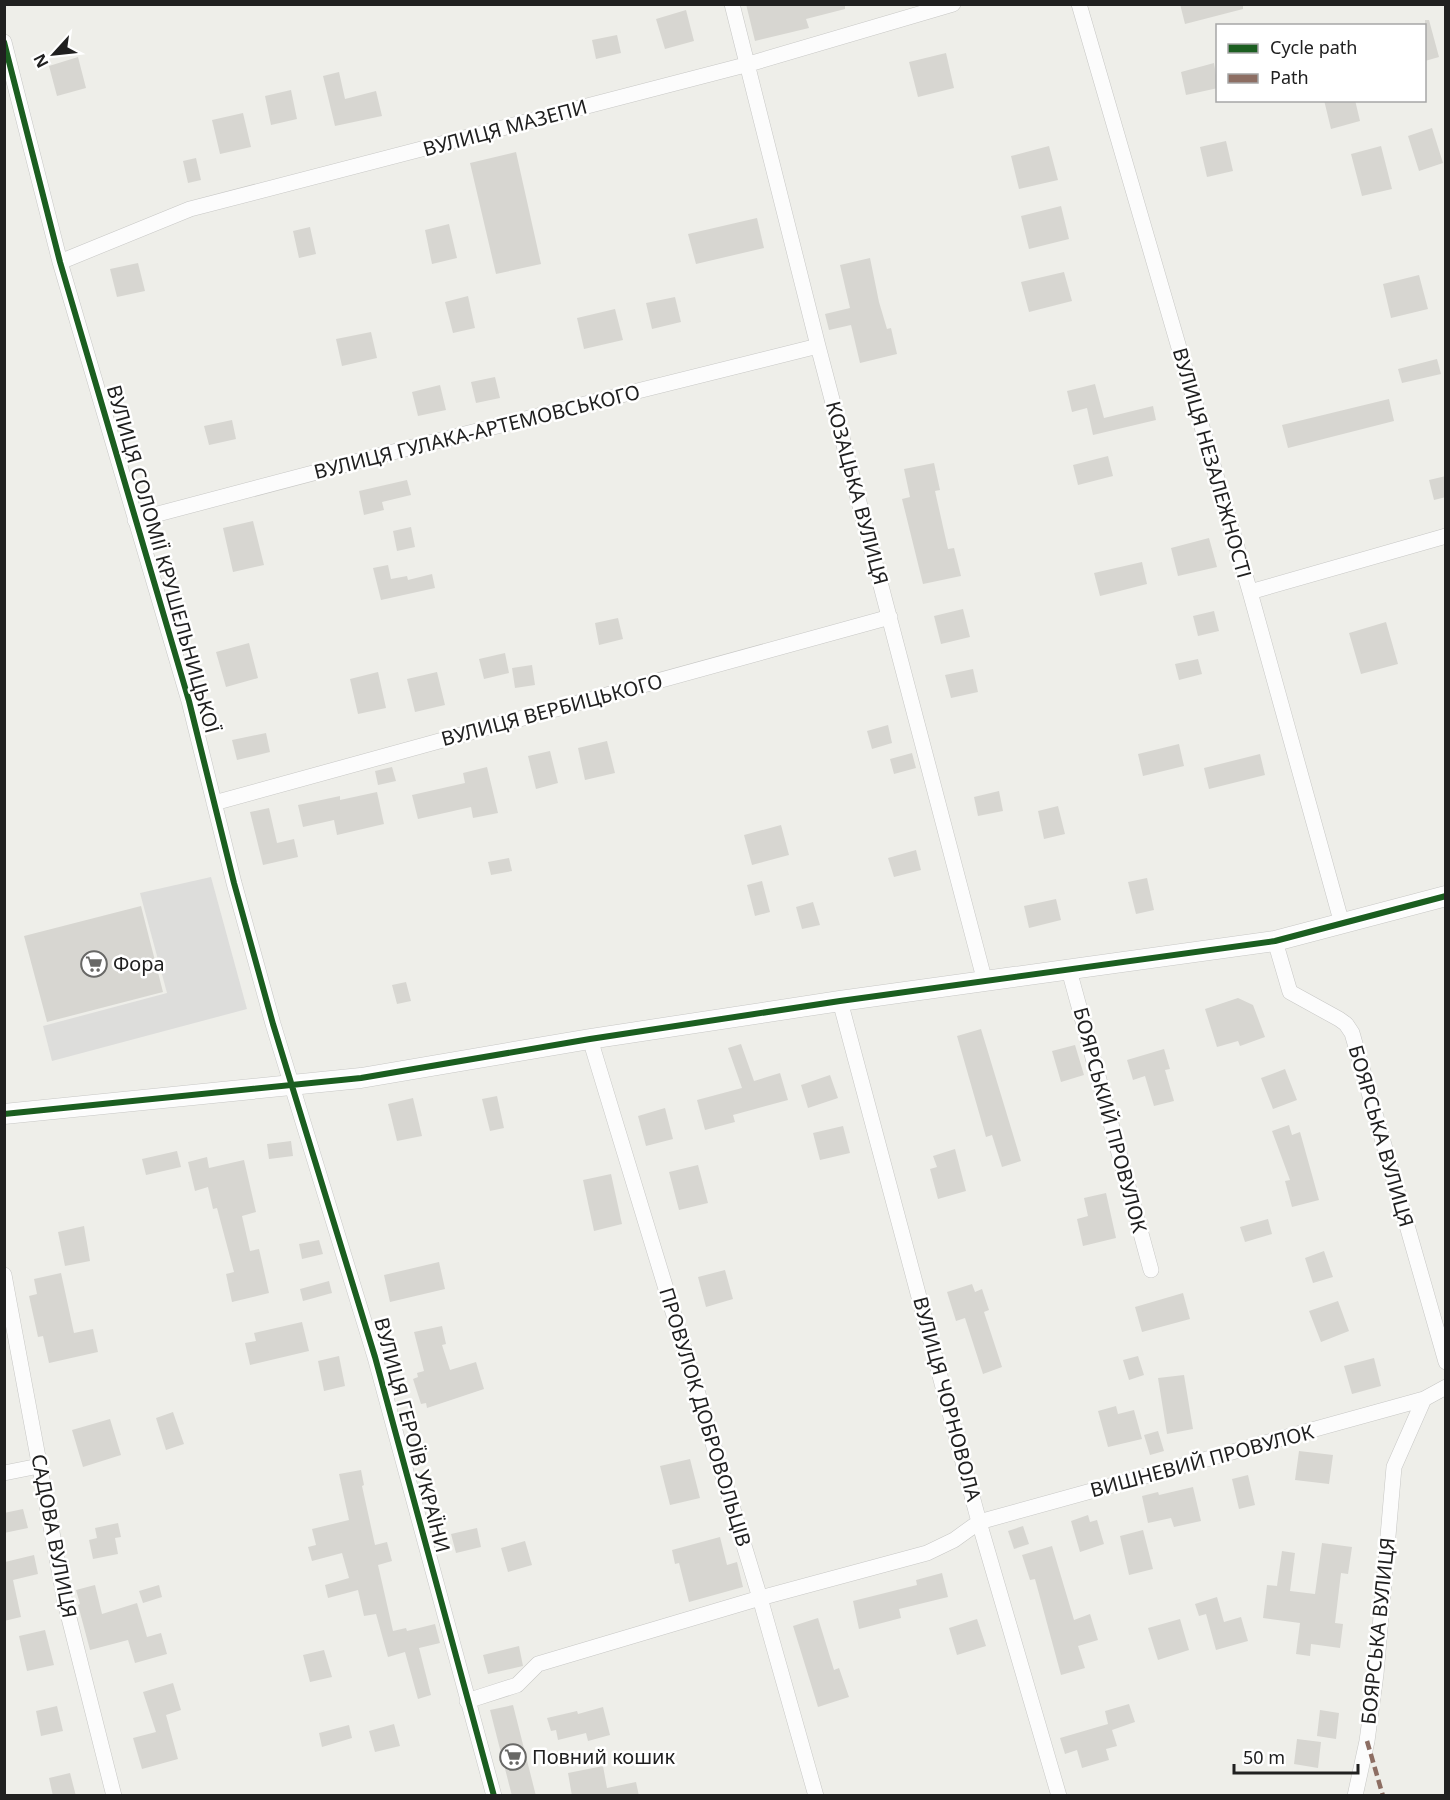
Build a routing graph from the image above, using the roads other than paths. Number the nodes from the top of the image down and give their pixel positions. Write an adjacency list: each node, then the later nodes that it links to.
1 (732, 4): 5 (street, КОЗАЦЬКА ВУЛИЦЯ)
2 (953, 4): 5 (street, ВУЛИЦЯ МАЗЕПИ)
3 (1079, 4): 10 (street, ВУЛИЦЯ НЕЗАЛЕЖНОСТІ)
4 (4, 42): 6 (street, ВУЛИЦЯ СОЛОМІЇ КРУШЕЛЬНИЦЬКОЇ)
5 (749, 64): 6 (street, ВУЛИЦЯ МАЗЕПИ); 7 (street, КОЗАЦЬКА ВУЛИЦЯ)
6 (60, 262): 8 (street, ВУЛИЦЯ СОЛОМІЇ КРУШЕЛЬНИЦЬКОЇ)
7 (818, 346): 8 (street, ВУЛИЦЯ ГУЛАКА-АРТЕМОВСЬКОГО); 11 (street, КОЗАЦЬКА ВУЛИЦЯ)
8 (135, 520): 12 (street, ВУЛИЦЯ СОЛОМІЇ КРУШЕЛЬНИЦЬКОЇ)
9 (1446, 536): 10 (street)
10 (1250, 592): 14 (street, ВУЛИЦЯ НЕЗАЛЕЖНОСТІ)
11 (890, 617): 12 (street, ВУЛИЦЯ ВЕРБИЦЬКОГО); 17 (street, КОЗАЦЬКА ВУЛИЦЯ)
12 (214, 802): 20 (street, ВУЛИЦЯ СОЛОМІЇ КРУШЕЛЬНИЦЬКОЇ)
13 (1446, 896): 14 (street)
14 (1342, 924): 15 (street)
15 (1275, 941): 16 (street); 24 (street, БОЯРСЬКА ВУЛИЦЯ)
16 (1069, 970): 17 (street); 22 (street, БОЯРСЬКИЙ ПРОВУЛОК)
17 (985, 981): 18 (street)
18 (840, 1001): 19 (street); 29 (street, ВУЛИЦЯ ЧОРНОВОЛА)
19 (590, 1039): 20 (street); 30 (street, ПРОВУЛОК ДОБРОВОЛЬЦІВ)
20 (292, 1085): 21 (street); 31 (street, ВУЛИЦЯ ГЕРОЇВ УКРАЇНИ)
21 (4, 1114)
22 (1151, 1270)
23 (4, 1275): 27 (street, САДОВА ВУЛИЦЯ)
24 (1446, 1362)
25 (1446, 1388): 26 (street, ВИШНЕВИЙ ПРОВУЛОК)
26 (1425, 1399): 29 (street, ВИШНЕВИЙ ПРОВУЛОК); 36 (street, БОЯРСЬКА ВУЛИЦЯ)
27 (39, 1466): 28 (street); 32 (street, САДОВА ВУЛИЦЯ)
28 (4, 1473)
29 (979, 1522): 30 (street); 35 (street, ВУЛИЦЯ ЧОРНОВОЛА)
30 (760, 1598): 31 (street); 34 (street, ПРОВУЛОК ДОБРОВОЛЬЦІВ)
31 (467, 1701): 33 (street, ВУЛИЦЯ ГЕРОЇВ УКРАЇНИ)
32 (114, 1796)
33 (494, 1796)
34 (816, 1796)
35 (1059, 1796)
36 (1354, 1796)

